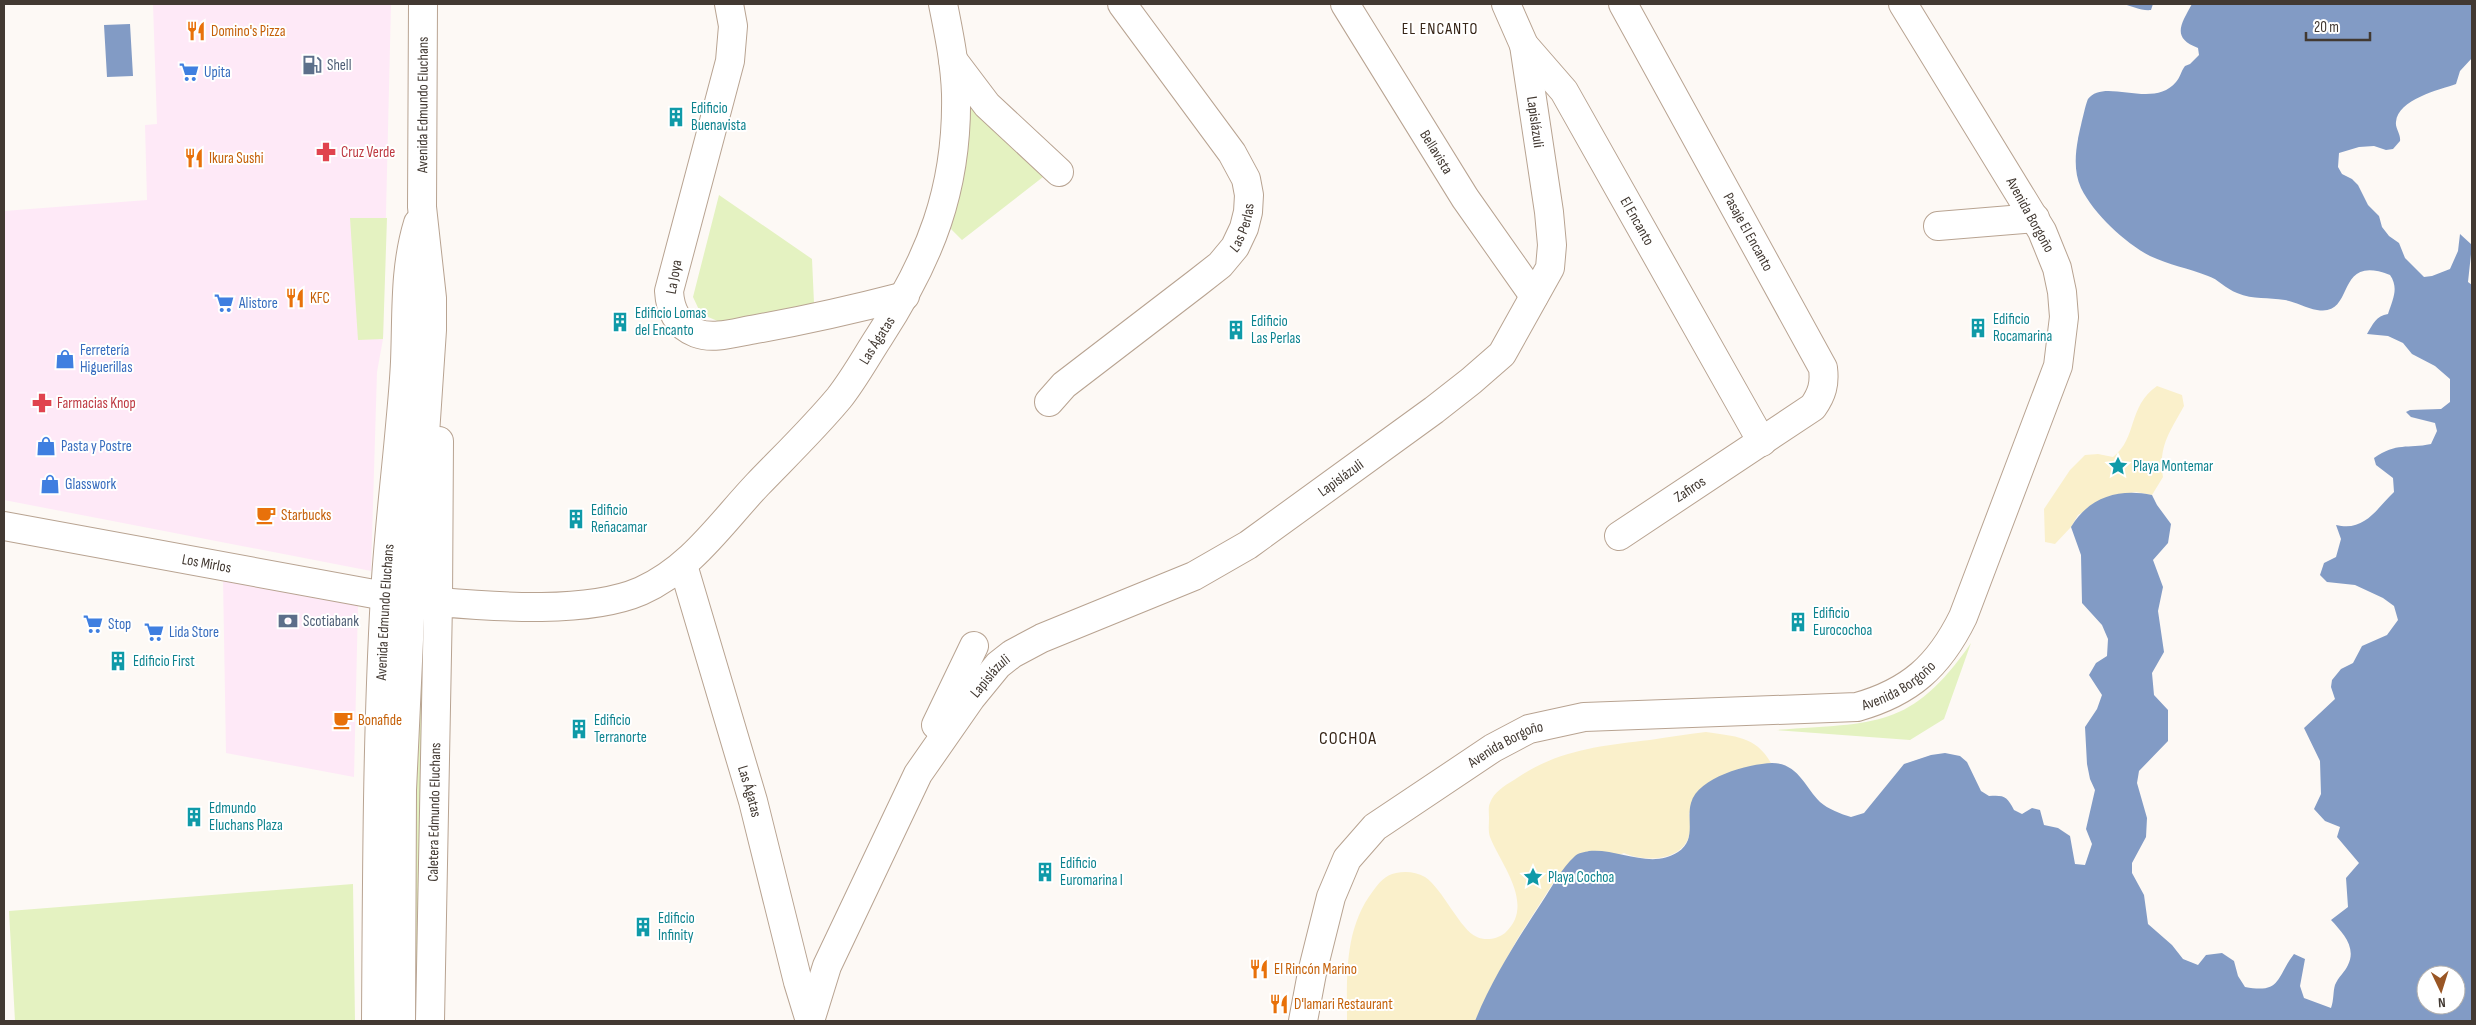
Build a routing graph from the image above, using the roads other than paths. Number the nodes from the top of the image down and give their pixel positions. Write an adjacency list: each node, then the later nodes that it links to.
1 (423, 4): 12 (street, Avenida Edmundo Eluchans)
2 (729, 4): 15 (street, La Joya)
3 (944, 4): 10 (street, Las Ágatas)
4 (1122, 4): 18 (street, Las Perlas)
5 (1344, 4): 16 (street, Bellavista)
6 (1506, 4): 9 (street, El Encanto)
7 (1623, 4): 19 (street, Pasaje El Encanto)
8 (1903, 4): 13 (street, Avenida Borgoño)
9 (1524, 45): 16 (street, Lapislázuli); 19 (street, El Encanto)
10 (954, 60): 11 (street, Las Ágatas); 15 (street, Las Ágatas)
11 (1059, 172)
12 (422, 207): 17 (street, Avenida Edmundo Eluchans); 23 (street, Avenida Edmundo Eluchans)
13 (2035, 218): 14 (street); 31 (street, Avenida Borgoño)
14 (1938, 226)
15 (905, 296): 22 (street, Las Ágatas)
16 (1534, 296): 26 (street, Lapislázuli)
17 (430, 362): 23 (street, Avenida Edmundo Eluchans); 24 (street, Caletera Edmundo Eluchans)
18 (1049, 402)
19 (1762, 442): 21 (street, Zafiros)
20 (4, 526): 23 (street, Los Mirlos)
21 (1619, 536)
22 (683, 565): 24 (street, Las Ágatas); 30 (street, Las Ágatas)
23 (398, 597): 27 (street, Avenida Edmundo Eluchans); 28 (street, Avenida Edmundo Eluchans)
24 (438, 602): 29 (street, Caletera Edmundo Eluchans)
25 (974, 646): 26 (street, Lapislázuli)
26 (918, 774): 30 (street, Lapislázuli)
27 (376, 1021)
28 (401, 1021)
29 (430, 1021)
30 (810, 1021)
31 (1303, 1021)

